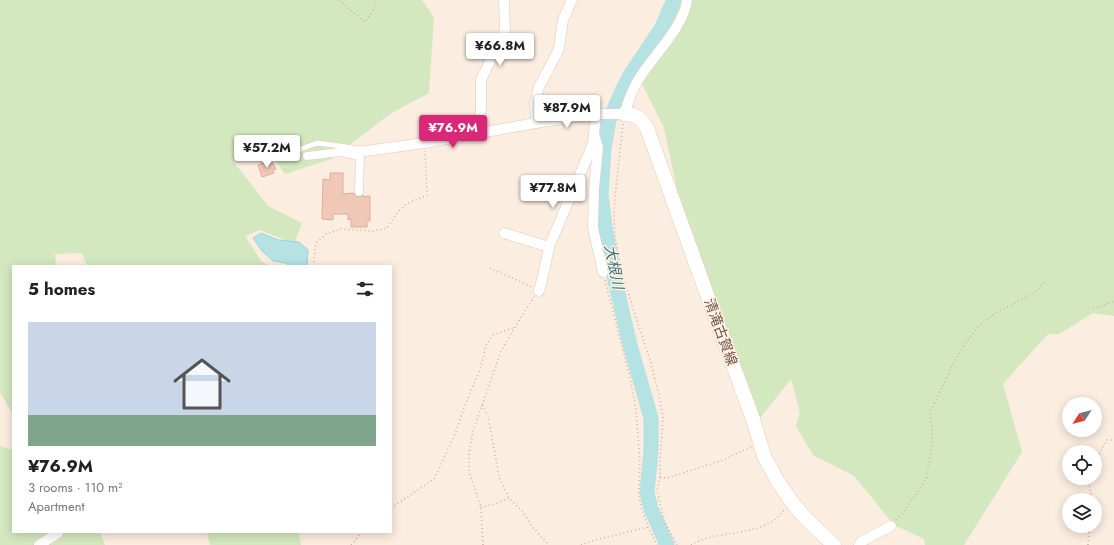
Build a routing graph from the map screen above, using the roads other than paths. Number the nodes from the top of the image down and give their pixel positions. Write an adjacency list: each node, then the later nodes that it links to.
1 (504, 0): 7 (street)
2 (572, 0): 6 (street)
3 (687, 0): 5 (street)
4 (596, 114): 5 (street); 6 (street); 8 (street)
5 (624, 114): 20 (main road, 清滝古賀線)
6 (536, 123): 7 (street)
7 (478, 134): 10 (street)
8 (594, 134): 14 (street); 15 (street)
9 (294, 152): 10 (lane)
10 (362, 152): 11 (street); 12 (street)
11 (307, 156)
12 (359, 192)
13 (504, 233): 14 (street)
14 (549, 247): 16 (street)
15 (603, 272)
16 (539, 291)
17 (891, 526): 21 (street)
18 (58, 533): 19 (street)
19 (39, 545)
20 (834, 545)
21 (859, 545)

